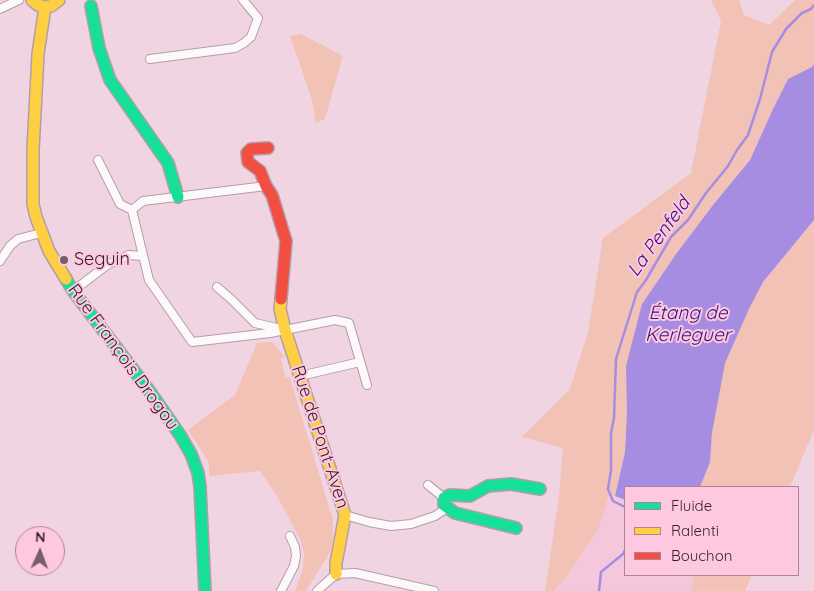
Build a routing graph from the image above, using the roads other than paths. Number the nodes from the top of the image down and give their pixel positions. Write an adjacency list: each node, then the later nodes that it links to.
1 (19, 0): 7 (street)
2 (32, 0): 6 (street)
3 (59, 0): 6 (street)
4 (243, 0): 8 (street)
5 (91, 6): 12 (street)
6 (45, 7): 14 (street, Rue François Drogou)
7 (0, 9)
8 (150, 59)
9 (268, 148): 11 (street, Rue de Pont-Aven)
10 (98, 160): 13 (street)
11 (266, 186): 12 (street); 19 (street, Rue de Pont-Aven)
12 (178, 197): 13 (street)
13 (132, 210): 15 (street)
14 (41, 233): 16 (street); 18 (street, Rue François Drogou)
15 (143, 256): 18 (street); 19 (street)
16 (0, 261)
17 (217, 287): 19 (street)
18 (72, 291): 30 (street, Rue François Drogou)
19 (285, 330): 20 (street); 21 (street, Rue de Pont-Aven)
20 (360, 362): 21 (street); 22 (street)
21 (300, 376): 26 (street, Rue de Pont-Aven)
22 (367, 385)
23 (428, 485): 25 (street)
24 (540, 489): 25 (street)
25 (446, 503): 26 (street); 27 (street)
26 (345, 515): 29 (street, Rue de Pont-Aven)
27 (516, 528)
28 (290, 536): 31 (street)
29 (336, 574): 32 (street); 33 (street)
30 (205, 591)
31 (281, 591)
32 (317, 591)
33 (434, 591)

